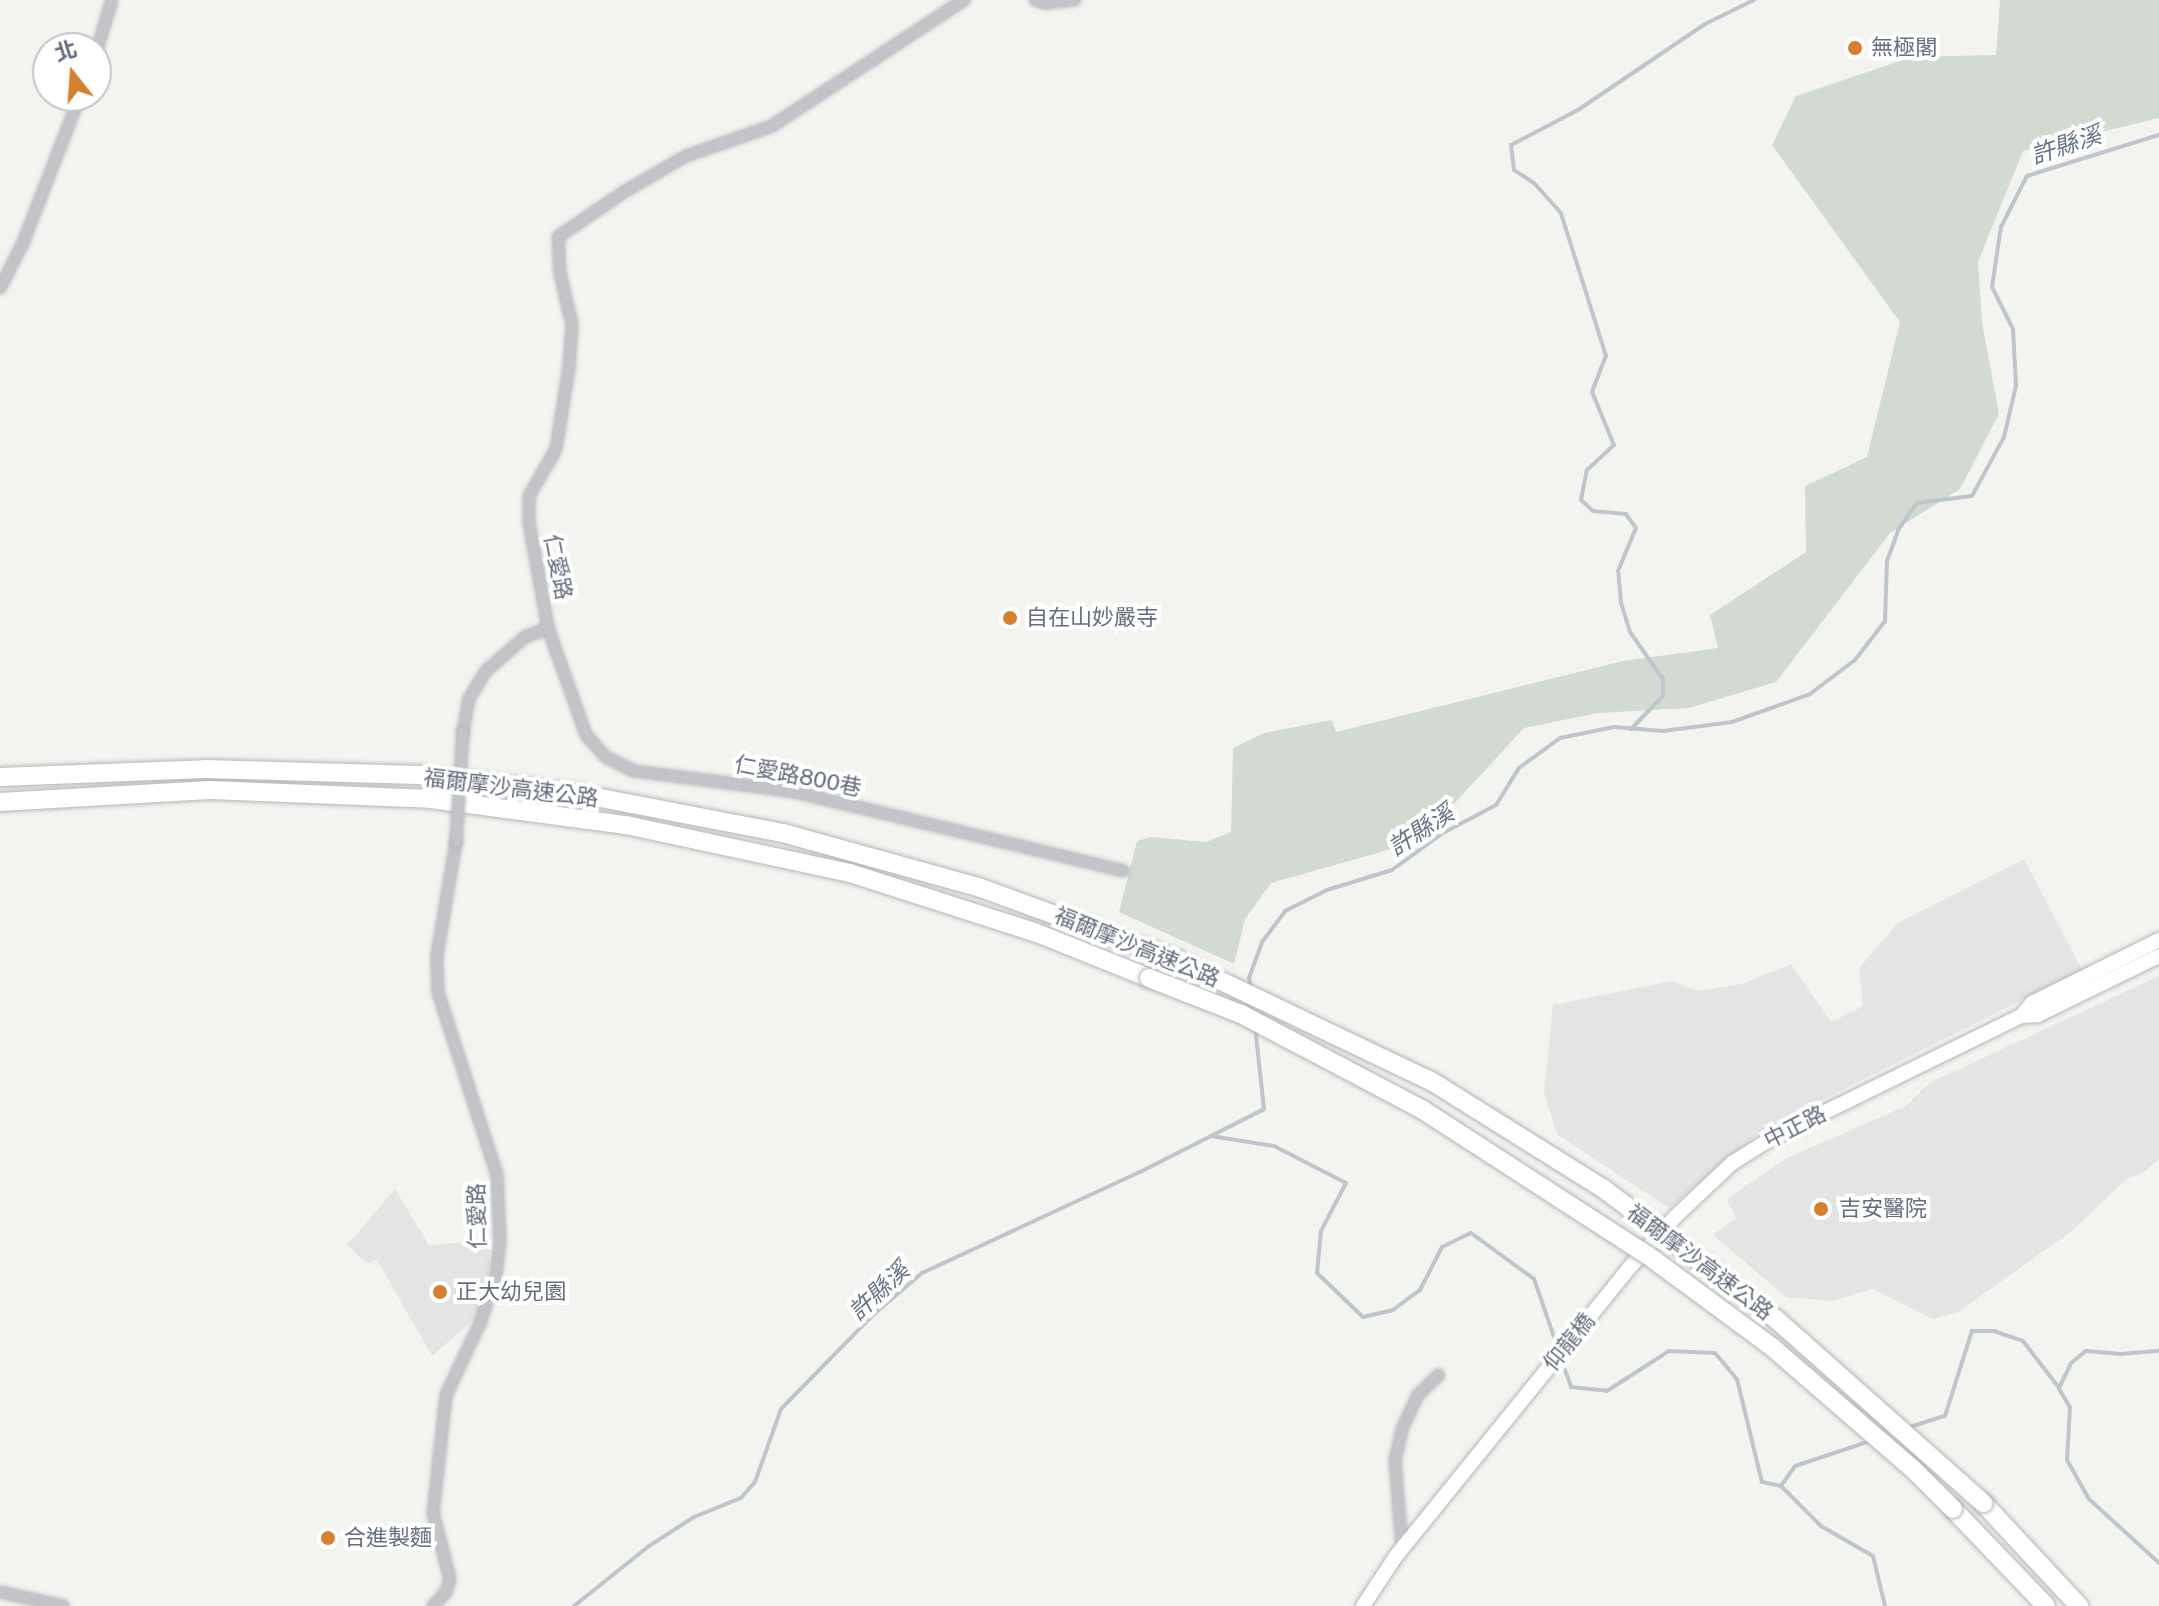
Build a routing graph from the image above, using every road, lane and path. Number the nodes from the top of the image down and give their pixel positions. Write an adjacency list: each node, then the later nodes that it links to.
1 (112, 0): 5 (street)
2 (964, 0): 8 (street, 仁愛路)
3 (1035, 0): 4 (street)
4 (1075, 0)
5 (102, 32)
6 (74, 112): 7 (street)
7 (0, 288)
8 (548, 628): 11 (street, 仁愛路800巷); 20 (street, 仁愛路, bridge)
9 (0, 777): 23 (highway, 福爾摩沙高速公路, bridge)
10 (0, 802): 22 (highway, 福爾摩沙高速公路, bridge)
11 (1123, 871)
12 (2159, 940): 14 (main road, 中正路)
13 (2159, 956): 14 (main road, 中正路)
14 (2021, 1016): 15 (main road, 中正路)
15 (1608, 1293): 17 (main road, 仰龍橋)
16 (1439, 1375): 17 (street)
17 (1402, 1548): 21 (main road)
18 (0, 1592): 19 (street)
19 (63, 1606)
20 (433, 1606)
21 (1363, 1606)
22 (2046, 1606)
23 (2079, 1606)

